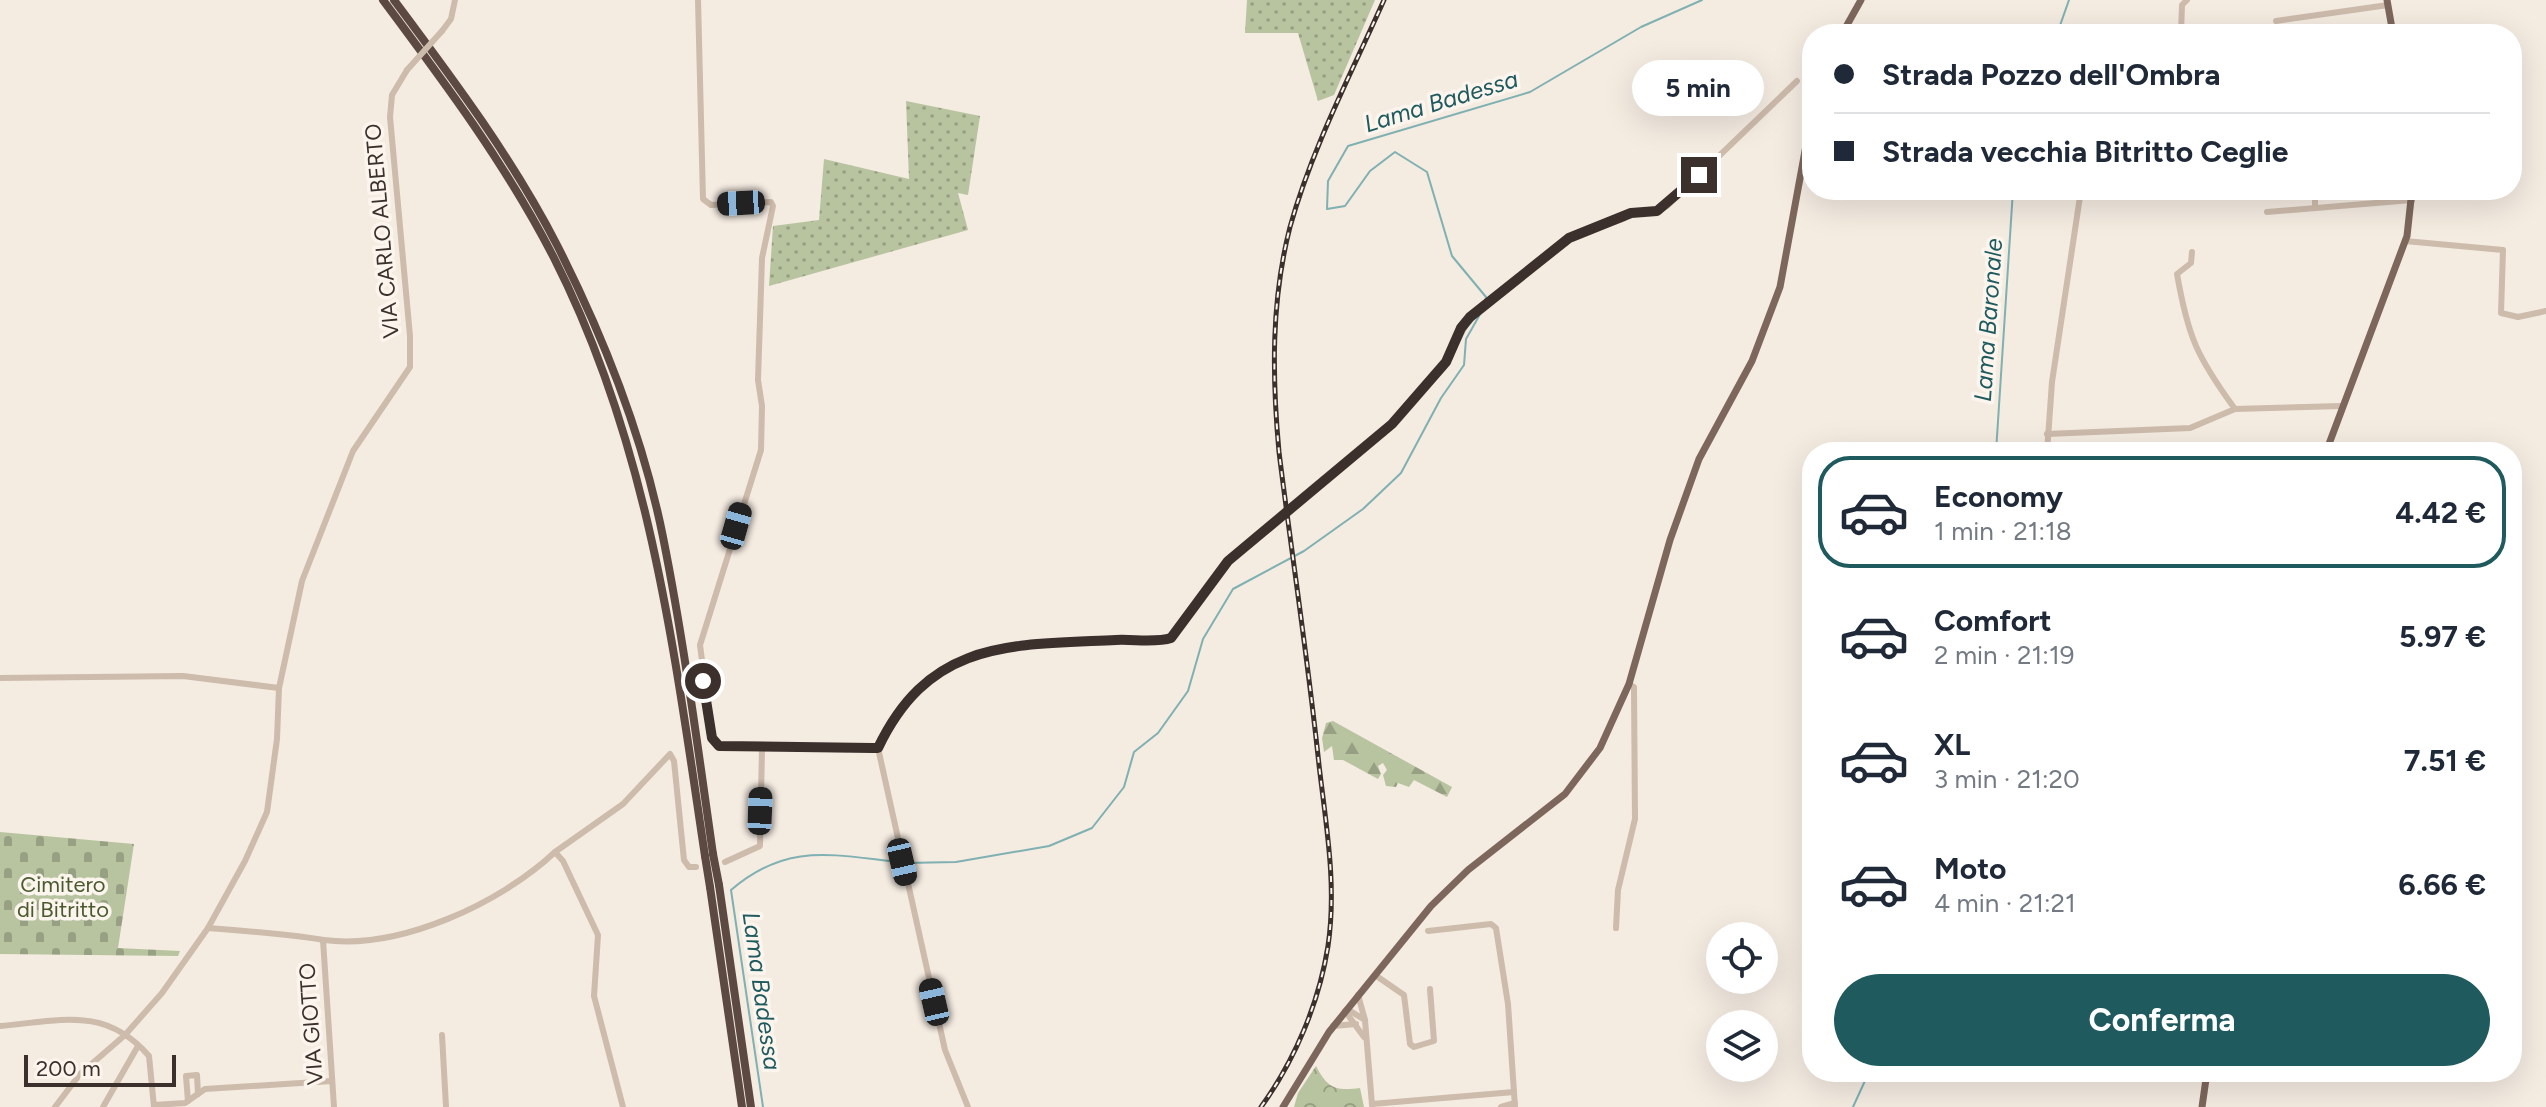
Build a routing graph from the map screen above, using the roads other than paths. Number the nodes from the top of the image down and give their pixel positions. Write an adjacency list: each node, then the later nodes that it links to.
1 (383, 0): 33 (highway)
2 (394, 0): 33 (highway)
3 (455, 0): 29 (street, VIA CARLO ALBERTO, bridge)
4 (698, 0): 30 (street)
5 (1861, 0): 9 (main road)
6 (2187, 0): 10 (street)
7 (2387, 2): 8 (street); 11 (main road)
8 (2276, 21)
9 (1848, 24)
10 (2181, 24)
11 (2391, 24)
12 (1797, 81): 31 (street)
13 (1802, 167): 28 (main road)
14 (2080, 200): 24 (street)
15 (2315, 200): 17 (street)
16 (2412, 200): 17 (street); 19 (main road)
17 (2315, 206): 18 (street)
18 (2267, 212)
19 (2405, 241): 21 (street); 22 (main road)
20 (2192, 252): 23 (street)
21 (2546, 311)
22 (2342, 406): 23 (street); 26 (main road)
23 (2235, 409): 24 (street)
24 (2047, 434): 25 (street)
25 (2047, 442)
26 (2329, 442)
27 (0, 678): 29 (street)
28 (1629, 684): 38 (street); 41 (main road)
29 (279, 688): 37 (street, VIA CARLO ALBERTO)
30 (762, 748): 31 (street); 34 (street)
31 (878, 748): 68 (street)
32 (555, 852): 35 (street); 40 (street); 65 (street)
33 (709, 855): 36 (highway, bridge)
34 (725, 862)
35 (696, 867)
36 (714, 886): 66 (highway); 67 (highway)
37 (208, 928): 40 (street); 49 (street, VIA CARLO ALBERTO)
38 (1616, 928)
39 (1428, 931): 55 (street)
40 (323, 940): 53 (street, VIA GIOTTO)
41 (1375, 975): 42 (street); 43 (main road)
42 (1430, 989)
43 (1358, 995): 44 (main road); 45 (street)
44 (1346, 1010): 45 (street); 46 (street); 48 (main road)
45 (1365, 1020): 51 (street)
46 (1356, 1024): 48 (street); 51 (street)
47 (0, 1026): 49 (street)
48 (1333, 1026): 69 (main road)
49 (125, 1035): 52 (street); 61 (street, VIA CARLO ALBERTO)
50 (442, 1035): 64 (street)
51 (1365, 1039): 58 (street)
52 (138, 1046): 60 (street); 62 (street)
53 (332, 1081): 56 (street); 63 (street, VIA GIOTTO)
54 (2206, 1082): 71 (main road)
55 (1514, 1092): 58 (street); 59 (street)
56 (198, 1094): 57 (street); 57 (street)
57 (188, 1101): 60 (street)
58 (1372, 1105)
59 (1515, 1105): 70 (street)
60 (154, 1106)
61 (55, 1107)
62 (103, 1107)
63 (334, 1107)
64 (446, 1107)
65 (623, 1107)
66 (742, 1107)
67 (751, 1107)
68 (968, 1107)
69 (1283, 1107)
70 (1501, 1107)
71 (2202, 1107)

